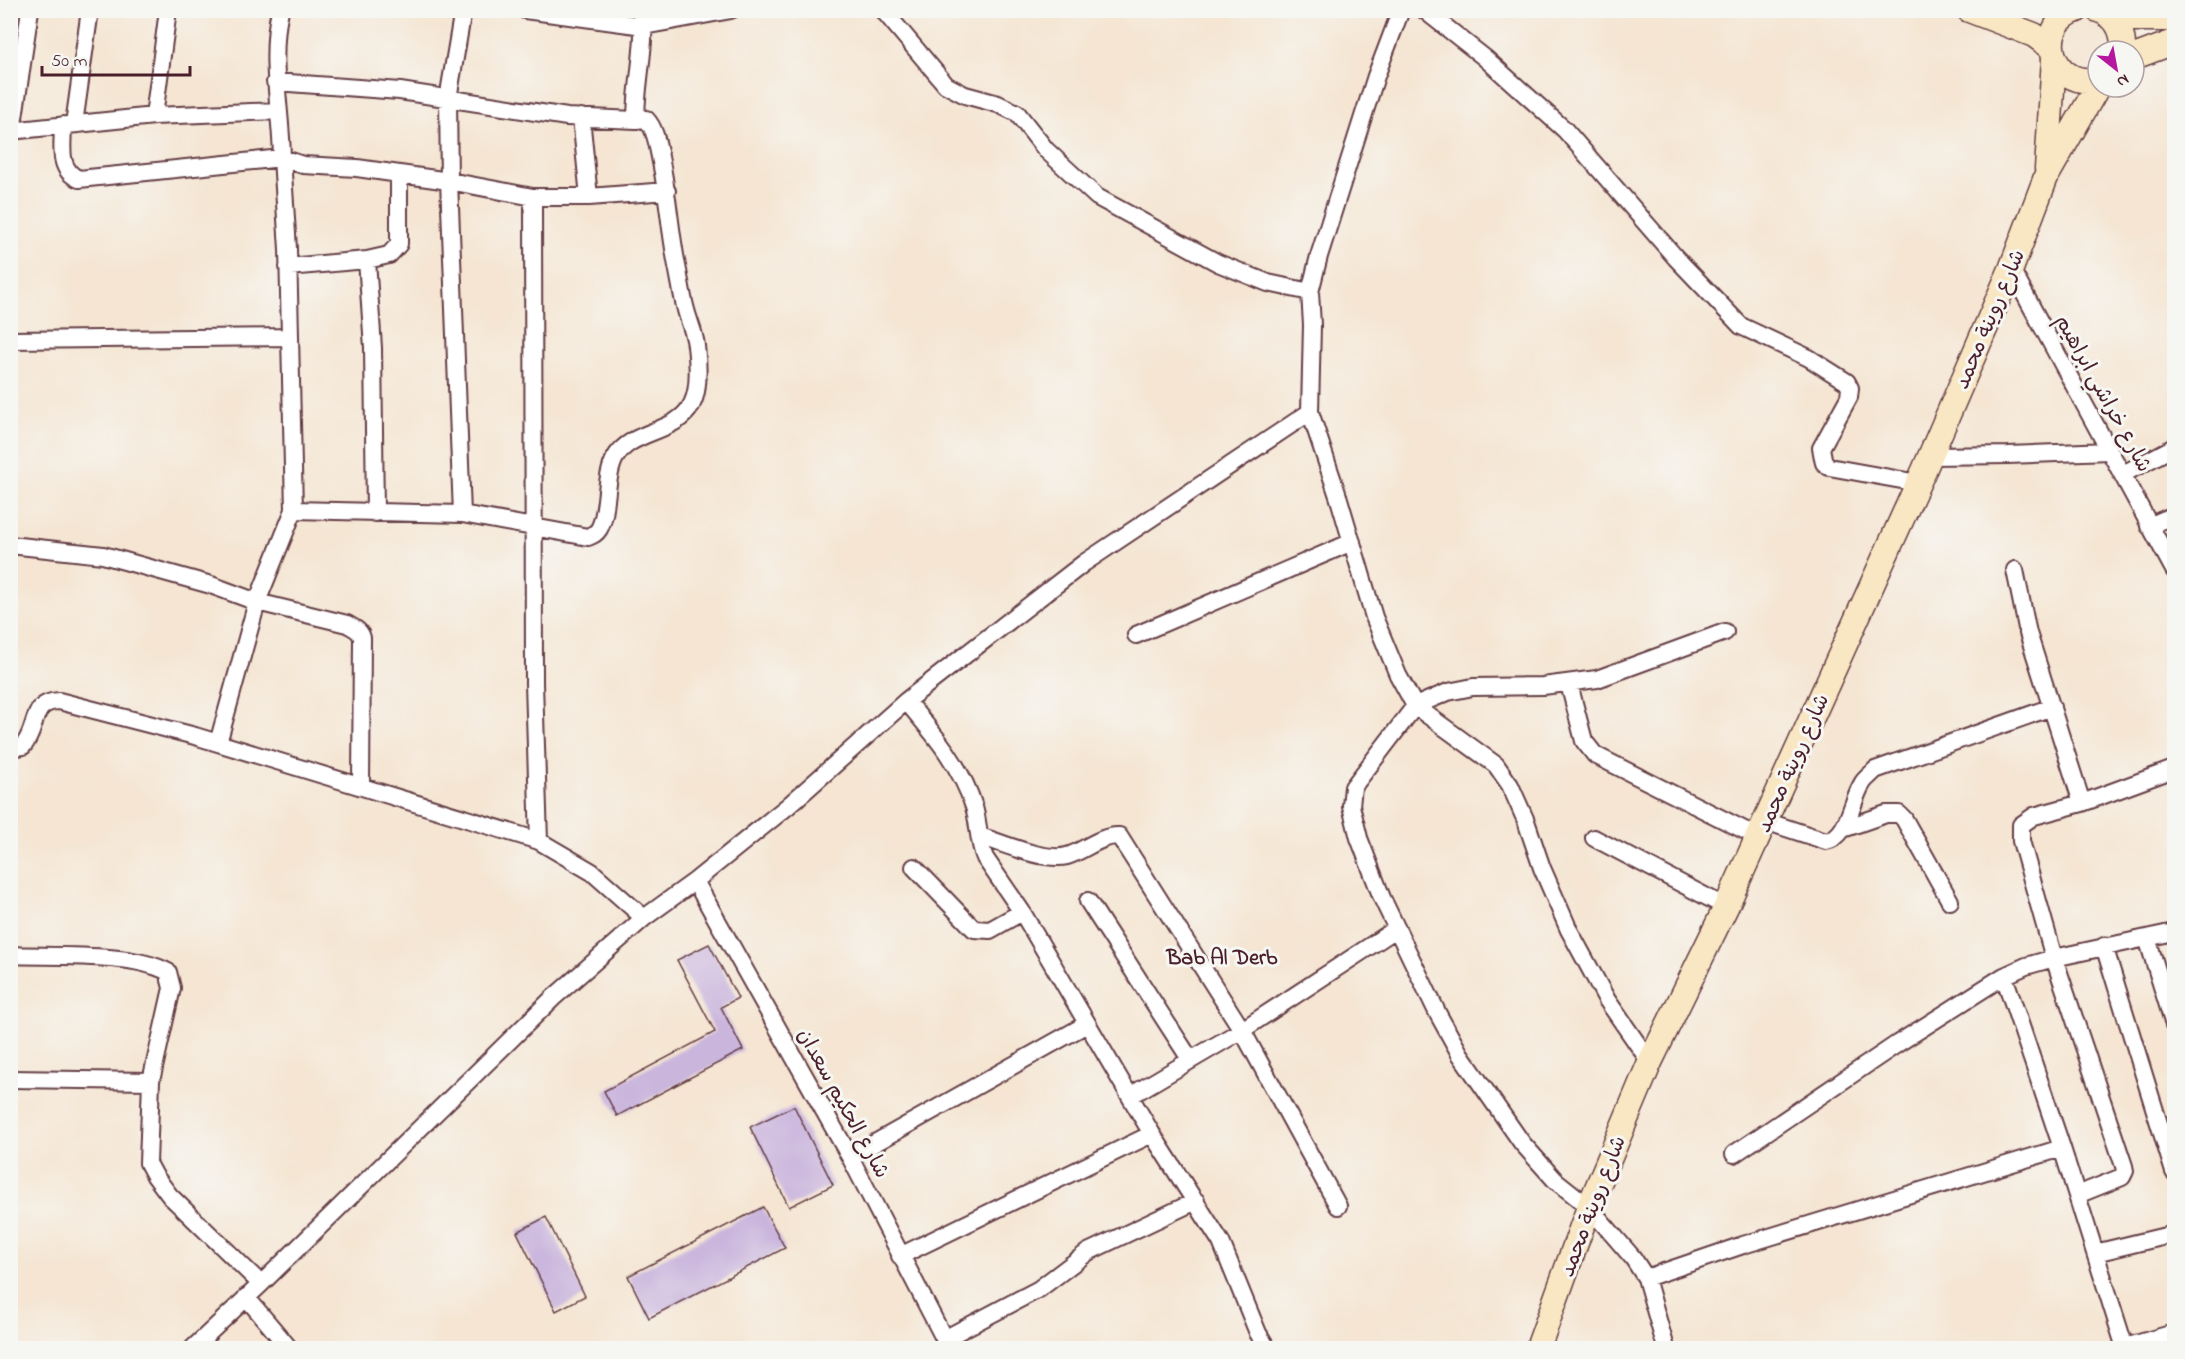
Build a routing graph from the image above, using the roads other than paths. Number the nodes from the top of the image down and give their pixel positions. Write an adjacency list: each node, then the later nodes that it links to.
1 (30, 10): 29 (street)
2 (90, 10): 28 (street)
3 (168, 10): 25 (street)
4 (280, 10): 21 (street)
5 (463, 10): 22 (street)
6 (525, 10): 14 (street)
7 (731, 10): 14 (street)
8 (883, 10): 40 (street)
9 (1401, 10): 40 (street)
10 (1424, 10): 48 (street)
11 (1970, 10): 18 (main road)
12 (2071, 11): 18 (main road)
13 (2106, 15): 15 (main road); 16 (main road)
14 (643, 18): 27 (street)
15 (2175, 19)
16 (2123, 39)
17 (2175, 42): 19 (main road)
18 (2053, 53): 20 (main road); 32 (main road)
19 (2146, 53)
20 (2086, 80)
21 (275, 82): 22 (street); 24 (street)
22 (448, 99): 26 (street); 33 (street)
23 (2091, 99): 32 (main road)
24 (279, 111): 25 (street); 30 (street)
25 (154, 116): 28 (street)
26 (581, 117): 27 (street); 36 (street)
27 (636, 120): 34 (street)
28 (68, 124): 29 (street); 30 (street)
29 (11, 131)
30 (282, 158): 31 (street); 38 (street)
31 (399, 174): 33 (street); 37 (street)
32 (2046, 177): 39 (main road, شارع روينة محمد)
33 (449, 181): 35 (street); 51 (street)
34 (667, 191): 36 (street); 54 (street)
35 (533, 197): 36 (street); 54 (street)
36 (589, 197)
37 (367, 260): 38 (street); 50 (street)
38 (288, 267): 41 (street)
39 (2011, 269): 45 (street, شارع خراشي ابراهيم); 46 (main road, شارع روينة محمد)
40 (1310, 292): 43 (street)
41 (290, 337): 42 (street); 49 (street)
42 (10, 340)
43 (1310, 412): 55 (street); 63 (street)
44 (2175, 447): 47 (street)
45 (2109, 451): 46 (street); 47 (street, شارع خراشي ابراهيم)
46 (1930, 456): 48 (main road, شارع روينة محمد)
47 (2123, 474): 53 (street, شارع خراشي ابراهيم)
48 (1918, 483): 71 (main road, شارع روينة محمد)
49 (294, 510): 50 (street); 59 (street)
50 (375, 513): 51 (street)
51 (462, 514): 54 (street)
52 (2175, 515): 53 (street)
53 (2149, 526): 58 (street, شارع خراشي ابراهيم)
54 (534, 527): 75 (street)
55 (1352, 542): 61 (street); 64 (street)
56 (10, 544): 59 (street)
57 (2015, 570): 65 (street)
58 (2175, 570)
59 (257, 602): 66 (street); 69 (street)
60 (1725, 632): 62 (street)
61 (1136, 635)
62 (1569, 684): 64 (street); 71 (street)
63 (906, 700): 73 (street); 77 (street)
64 (1415, 706): 83 (street); 94 (street)
65 (2052, 707): 70 (street); 72 (street)
66 (218, 743): 67 (street); 69 (street)
67 (10, 748)
68 (2175, 769): 70 (street)
69 (361, 786): 75 (street)
70 (2082, 803): 88 (street)
71 (1762, 829): 72 (street); 80 (main road, شارع روينة محمد)
72 (1843, 829): 79 (street)
73 (980, 836): 81 (street); 92 (street)
74 (1594, 838): 80 (street)
75 (539, 841): 82 (street)
76 (915, 867): 81 (street)
77 (694, 881): 82 (street); 101 (street, شارع الحكيم سعدان)
78 (1088, 901): 93 (street)
79 (1950, 901)
80 (1726, 908): 94 (main road, شارع روينة محمد)
81 (1022, 912): 90 (street)
82 (644, 918): 111 (street)
83 (1396, 929): 92 (street); 106 (street)
84 (2175, 932): 85 (street)
85 (2147, 938): 86 (street); 91 (street)
86 (2104, 946): 88 (street); 102 (street)
87 (10, 955): 96 (street)
88 (2054, 958): 89 (street); 103 (street)
89 (2004, 976): 99 (street); 100 (street)
90 (1087, 1024): 97 (street); 101 (street)
91 (2175, 1025)
92 (1242, 1029): 93 (street); 105 (street)
93 (1190, 1059): 97 (street)
94 (1650, 1062): 106 (main road, شارع روينة محمد)
95 (10, 1079): 96 (street)
96 (151, 1081): 111 (street)
97 (1130, 1096): 98 (street)
98 (1152, 1134): 104 (street); 109 (street)
99 (2062, 1148): 103 (street); 110 (street)
100 (1734, 1154)
101 (850, 1157): 109 (street, شارع الحكيم سعدان)
102 (2175, 1172)
103 (2077, 1195): 108 (street)
104 (1196, 1201): 114 (street); 117 (street)
105 (1338, 1206)
106 (1589, 1207): 110 (street); 118 (main road, شارع روينة محمد)
107 (2175, 1234): 108 (street)
108 (2095, 1253): 120 (street)
109 (900, 1256): 114 (street, شارع الحكيم سعدان)
110 (1646, 1278): 119 (street)
111 (261, 1284): 112 (street)
112 (246, 1297): 115 (street); 116 (street)
113 (2175, 1333): 120 (street)
114 (947, 1344)
115 (193, 1348)
116 (289, 1348)
117 (1267, 1348)
118 (1538, 1348)
119 (1666, 1348)
120 (2125, 1348)

